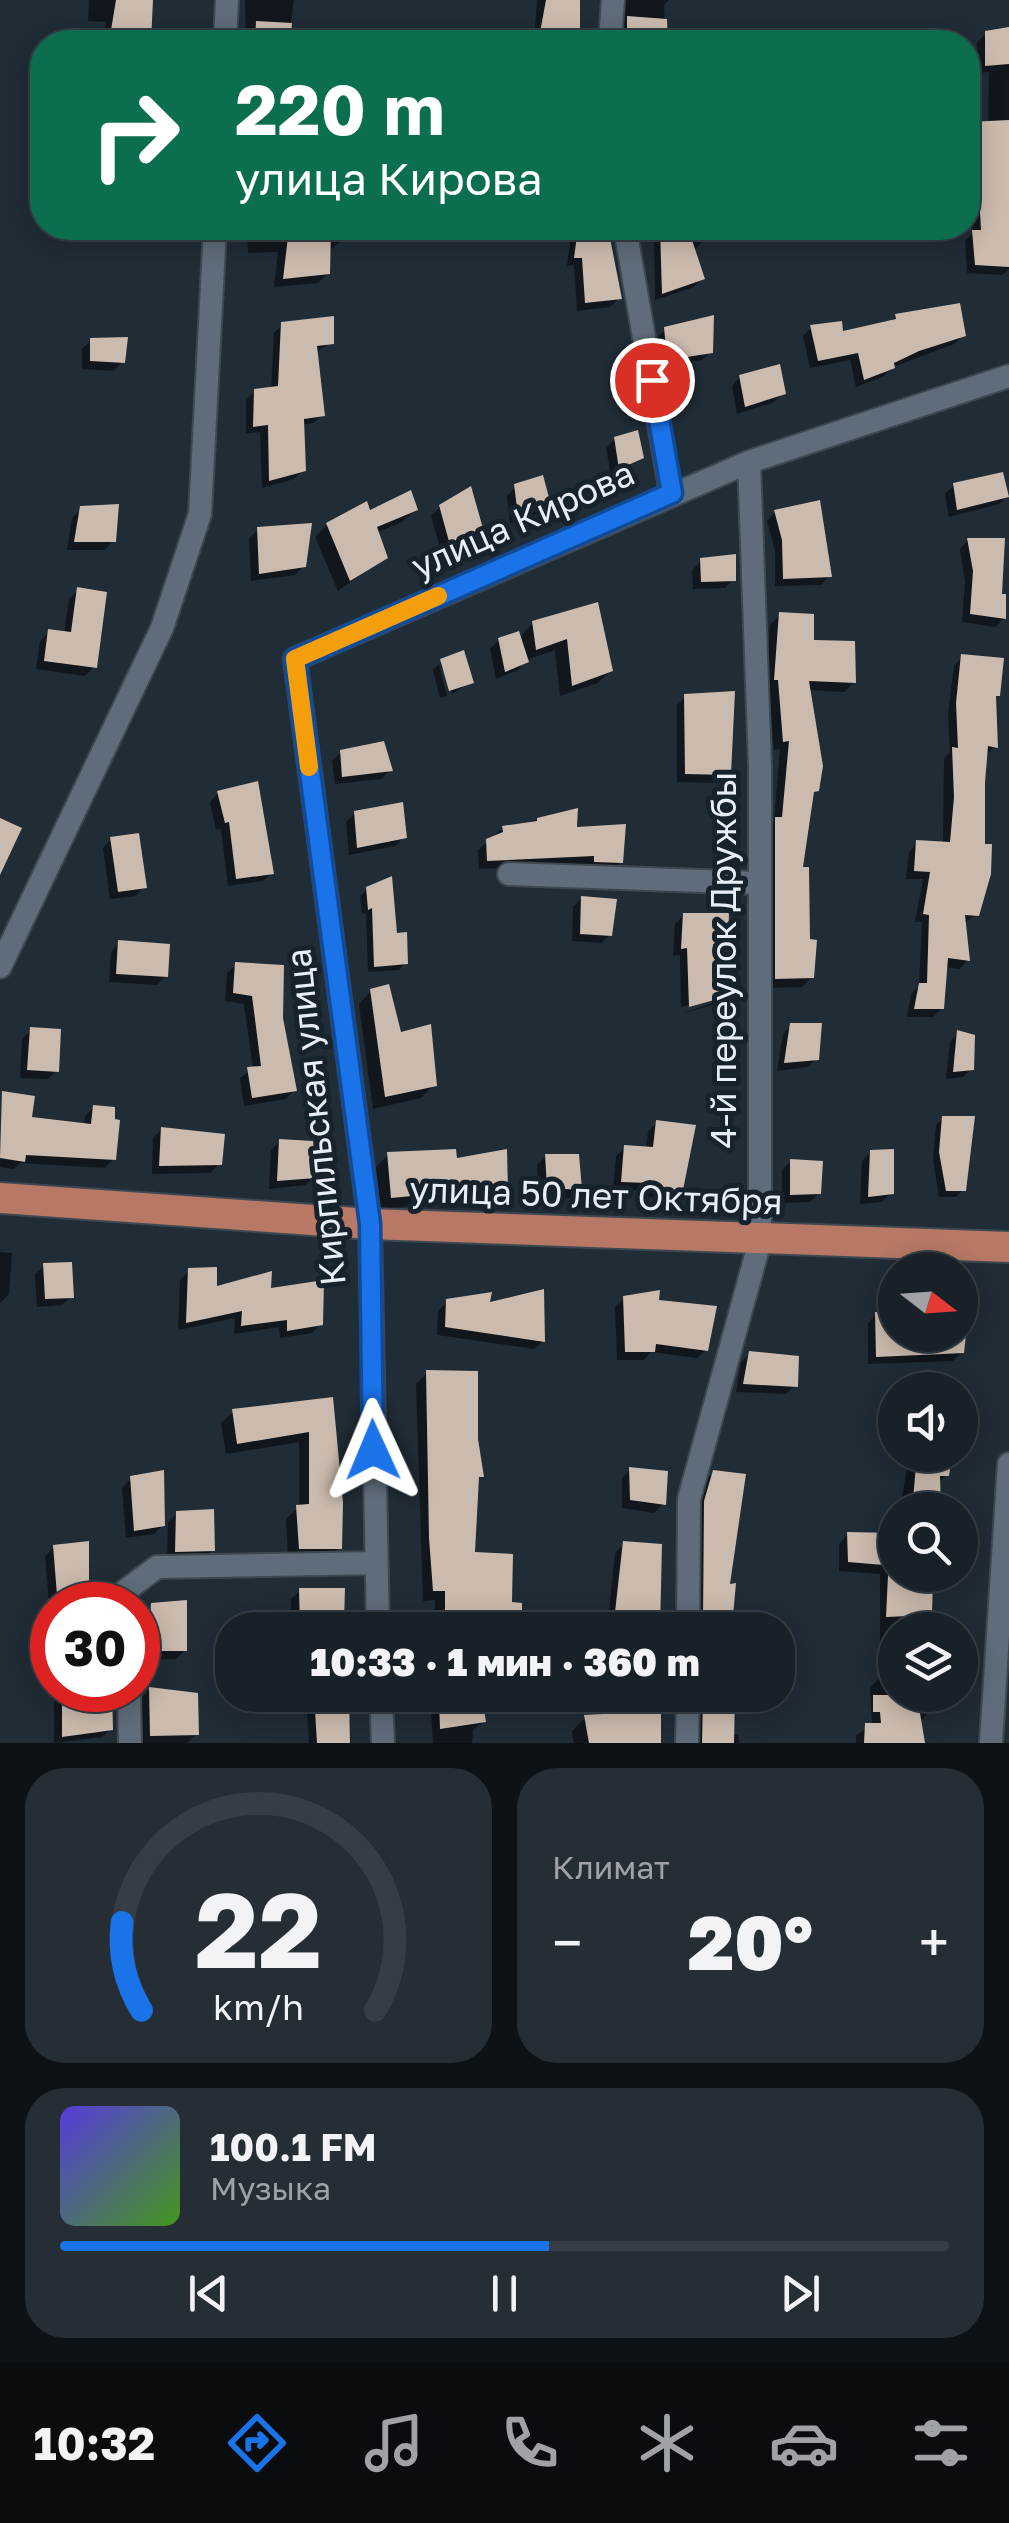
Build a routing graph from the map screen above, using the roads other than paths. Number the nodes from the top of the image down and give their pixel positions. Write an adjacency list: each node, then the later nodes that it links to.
1 (227, 0): 3 (street)
2 (613, 0): 4 (street)
3 (225, 30)
4 (611, 30)
5 (214, 240): 13 (street)
6 (627, 240): 9 (street)
7 (1009, 376): 8 (street, улица Кирова)
8 (749, 462): 9 (street, улица Кирова); 12 (street, 4-й переулок Дружбы)
9 (672, 493): 10 (street, улица Кирова)
10 (295, 659): 15 (street, Кирпильская улица)
11 (509, 874): 12 (street)
12 (757, 883): 16 (street, 4-й переулок Дружбы)
13 (0, 967)
14 (0, 1198): 15 (main road, улица 50 лет Октября)
15 (370, 1224): 16 (main road, улица 50 лет Октября); 19 (street, Кирпильская улица)
16 (760, 1241): 17 (main road, улица 50 лет Октября); 22 (street, 4-й переулок Дружбы)
17 (1009, 1247)
18 (1009, 1464): 23 (street)
19 (375, 1563): 20 (street); 21 (street, Кирпильская улица)
20 (138, 1582)
21 (377, 1612)
22 (688, 1612)
23 (1002, 1662): 30 (street)
24 (129, 1712): 27 (street)
25 (381, 1712): 28 (street)
26 (688, 1712): 29 (street)
27 (130, 1743)
28 (383, 1743)
29 (687, 1743)
30 (991, 1743)

